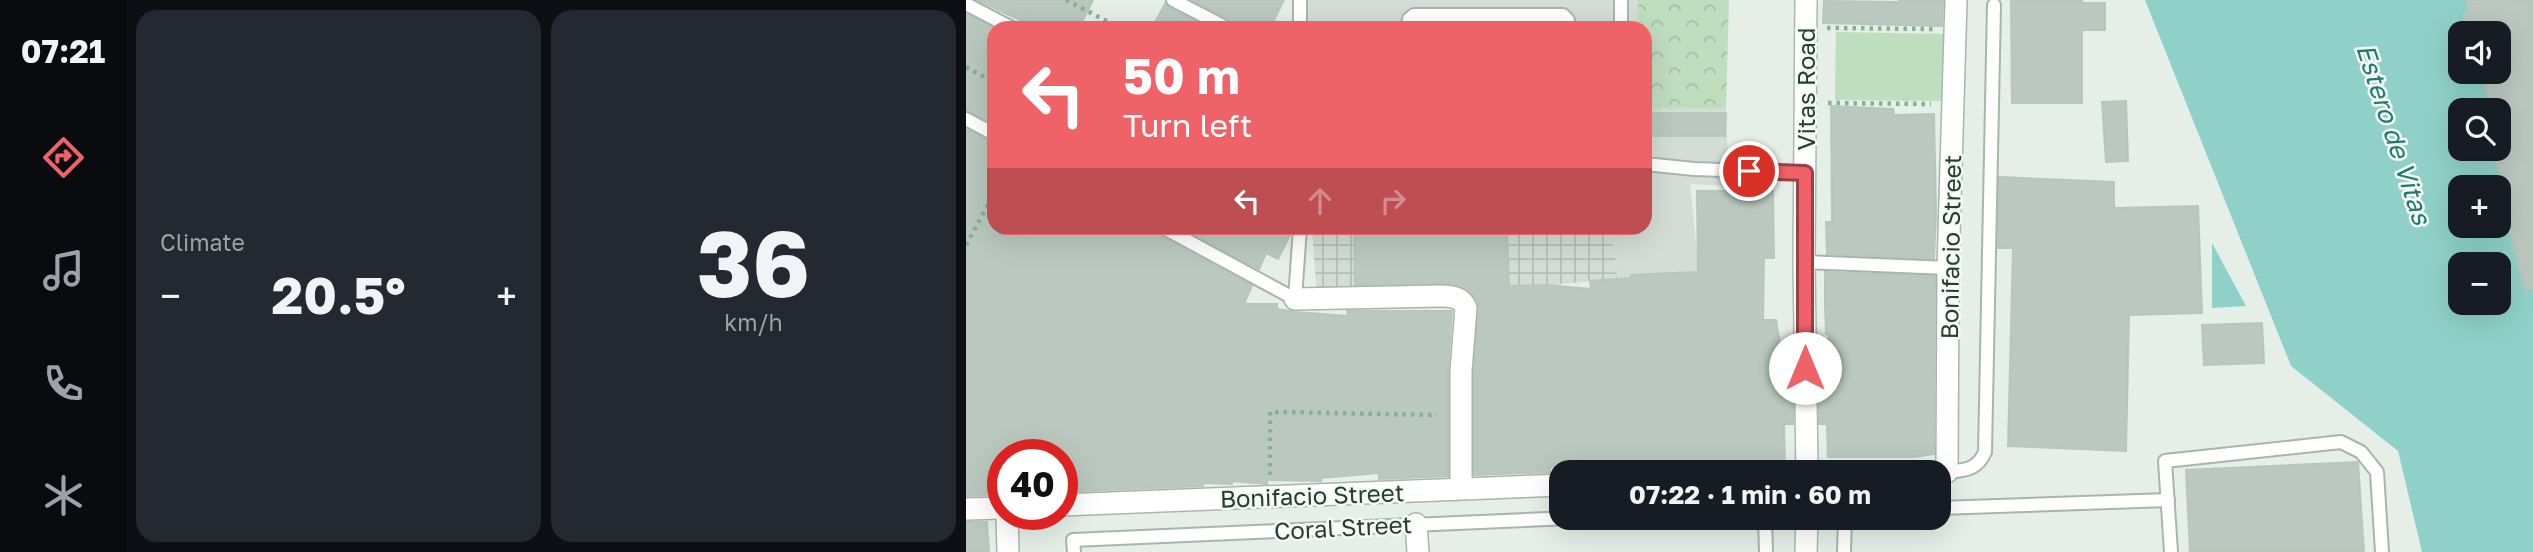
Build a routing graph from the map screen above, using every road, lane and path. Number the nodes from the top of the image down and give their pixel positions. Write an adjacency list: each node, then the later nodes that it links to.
1 (1066, 0): 10 (path)
2 (1173, 0): 11 (lane)
3 (1300, 0): 12 (lane)
4 (1621, 0): 15 (lane)
5 (1806, 0): 16 (street, Vitas Road)
6 (1956, 0): 17 (street, Bonifacio Street)
7 (966, 4): 9 (lane)
8 (1994, 5): 36 (lane)
9 (999, 21)
10 (1106, 21)
11 (1214, 21)
12 (1300, 21)
13 (1409, 21): 14 (lane)
14 (1568, 21)
15 (1622, 21)
16 (1805, 28): 17 (path); 20 (street, Vitas Road)
17 (1955, 29): 21 (street, Bonifacio Street)
18 (966, 68): 19 (path)
19 (987, 78)
20 (1805, 103): 21 (path); 25 (street, Vitas Road)
21 (1953, 104): 31 (street, Bonifacio Street)
22 (966, 119): 23 (lane)
23 (987, 130)
24 (1652, 165): 25 (lane)
25 (1805, 173): 30 (street, Vitas Road)
26 (987, 205): 29 (path)
27 (1177, 235): 32 (lane)
28 (1300, 235): 32 (lane)
29 (966, 245)
30 (1804, 262): 31 (lane); 34 (street, Vitas Road)
31 (1948, 268): 35 (street, Bonifacio Street)
32 (1295, 299): 33 (street)
33 (1461, 415): 38 (street); 39 (path)
34 (1807, 460)
35 (1947, 460)
36 (1951, 472)
37 (1549, 485): 38 (street, Bonifacio Street)
38 (1461, 488): 39 (street, Bonifacio Street)
39 (1270, 496): 41 (street, Bonifacio Street)
40 (2168, 500): 43 (lane); 57 (lane); 58 (lane)
41 (1078, 504)
42 (987, 508): 44 (street)
43 (1951, 508)
44 (966, 509)
45 (1549, 519): 46 (lane, Coral Street)
46 (1416, 524): 51 (lane, Coral Street); 53 (street)
47 (1007, 530): 52 (street)
48 (1765, 530): 54 (lane)
49 (1807, 530): 55 (street)
50 (1845, 530): 56 (lane)
51 (1073, 546)
52 (1008, 552)
53 (1418, 552)
54 (1766, 552)
55 (1806, 552)
56 (1844, 552)
57 (2171, 552)
58 (2382, 552)

